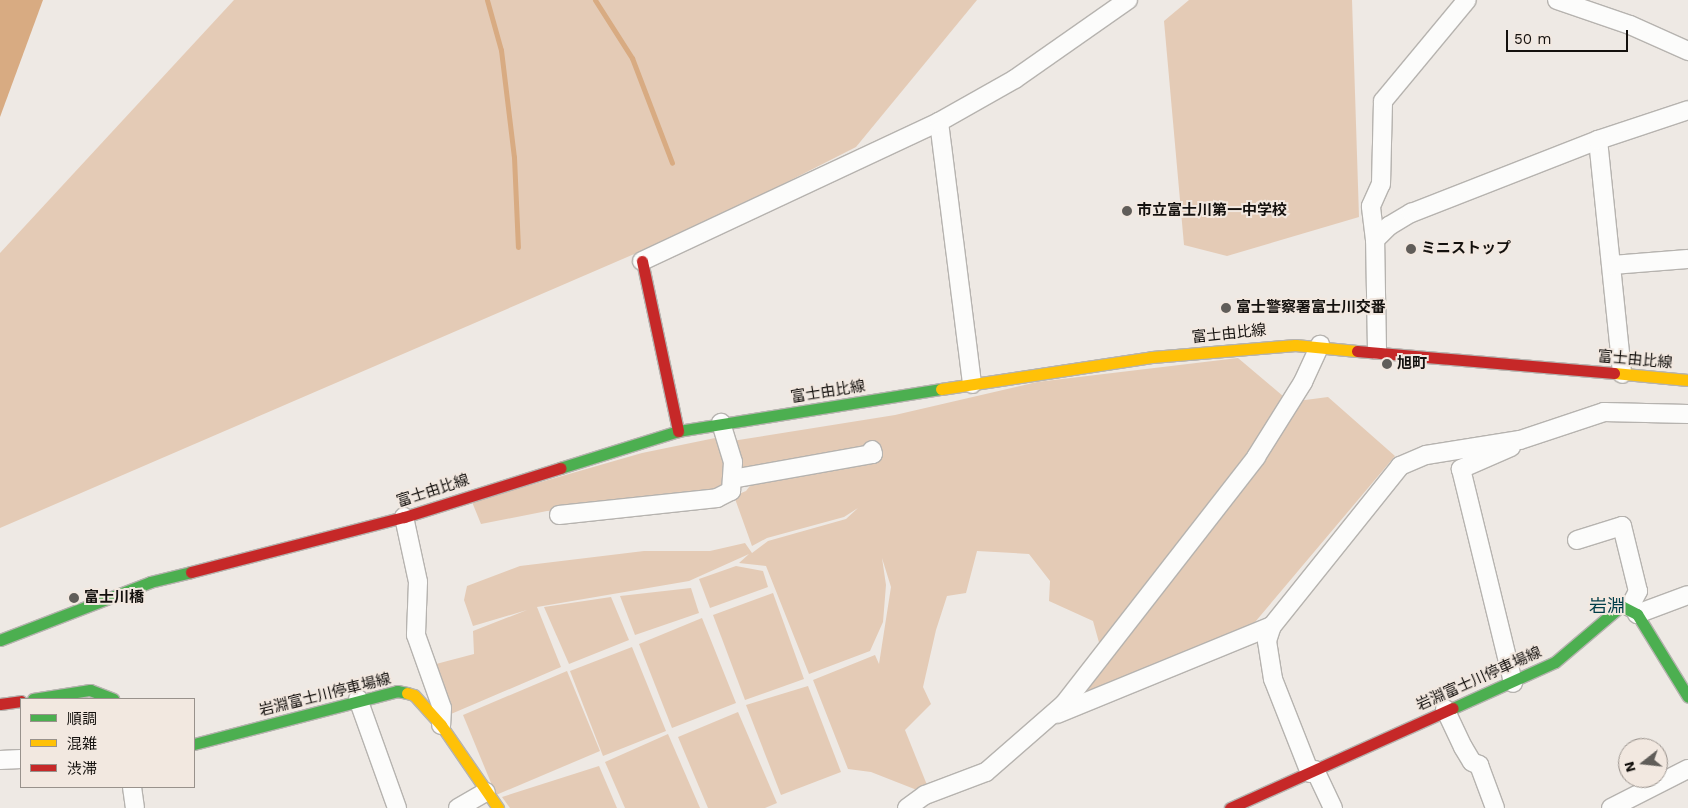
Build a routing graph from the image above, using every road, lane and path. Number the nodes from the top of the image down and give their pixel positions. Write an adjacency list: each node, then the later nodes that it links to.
1 (1128, 0): 6 (street)
2 (1467, 0): 8 (street)
3 (1557, 0): 4 (street)
4 (1688, 51)
5 (1688, 110): 7 (street)
6 (939, 122): 10 (street); 16 (street)
7 (1598, 140): 8 (street); 11 (street)
8 (1375, 240): 13 (street)
9 (1688, 259): 11 (street)
10 (642, 261): 19 (main road)
11 (1612, 265): 14 (street)
12 (1320, 345): 13 (main road, 富士由比線); 16 (main road, 富士由比線); 38 (street)
13 (1377, 350): 14 (main road, 富士由比線)
14 (1622, 374): 15 (main road, 富士由比線)
15 (1688, 380)
16 (972, 384): 18 (main road, 富士由比線)
17 (1688, 414): 20 (street)
18 (721, 423): 19 (main road, 富士由比線); 22 (street)
19 (678, 431): 24 (main road, 富士由比線)
20 (1520, 440): 28 (street); 30 (street)
21 (872, 450): 22 (street)
22 (732, 479): 23 (street)
23 (559, 515)
24 (404, 517): 29 (main road, 富士由比線); 39 (street)
25 (1577, 540): 27 (street)
26 (1688, 595): 27 (street)
27 (1634, 610): 30 (main road, 岩淵富士川停車場線); 31 (main road)
28 (1272, 626): 38 (street); 44 (street)
29 (0, 640)
30 (1512, 683): 37 (main road, 岩淵富士川停車場線)
31 (1688, 697)
32 (39, 698): 33 (main road)
33 (110, 698)
34 (358, 699): 39 (main road, 岩淵富士川停車場線); 40 (main road, 岩淵富士川停車場線); 48 (street)
35 (20, 701): 36 (main road)
36 (0, 704)
37 (1445, 709): 44 (main road, 岩淵富士川停車場線); 54 (street)
38 (1051, 716): 51 (street)
39 (441, 725): 46 (main road, 岩淵富士川停車場線)
40 (195, 744)
41 (20, 759): 42 (street)
42 (0, 760)
43 (1688, 769): 55 (street)
44 (1312, 771): 52 (main road, 岩淵富士川停車場線); 53 (street)
45 (132, 788): 47 (street)
46 (486, 792): 49 (street); 50 (main road, 岩淵富士川停車場線)
47 (135, 808)
48 (397, 808)
49 (458, 808)
50 (498, 808)
51 (907, 808)
52 (1230, 808)
53 (1333, 808)
54 (1495, 808)
55 (1611, 808)

